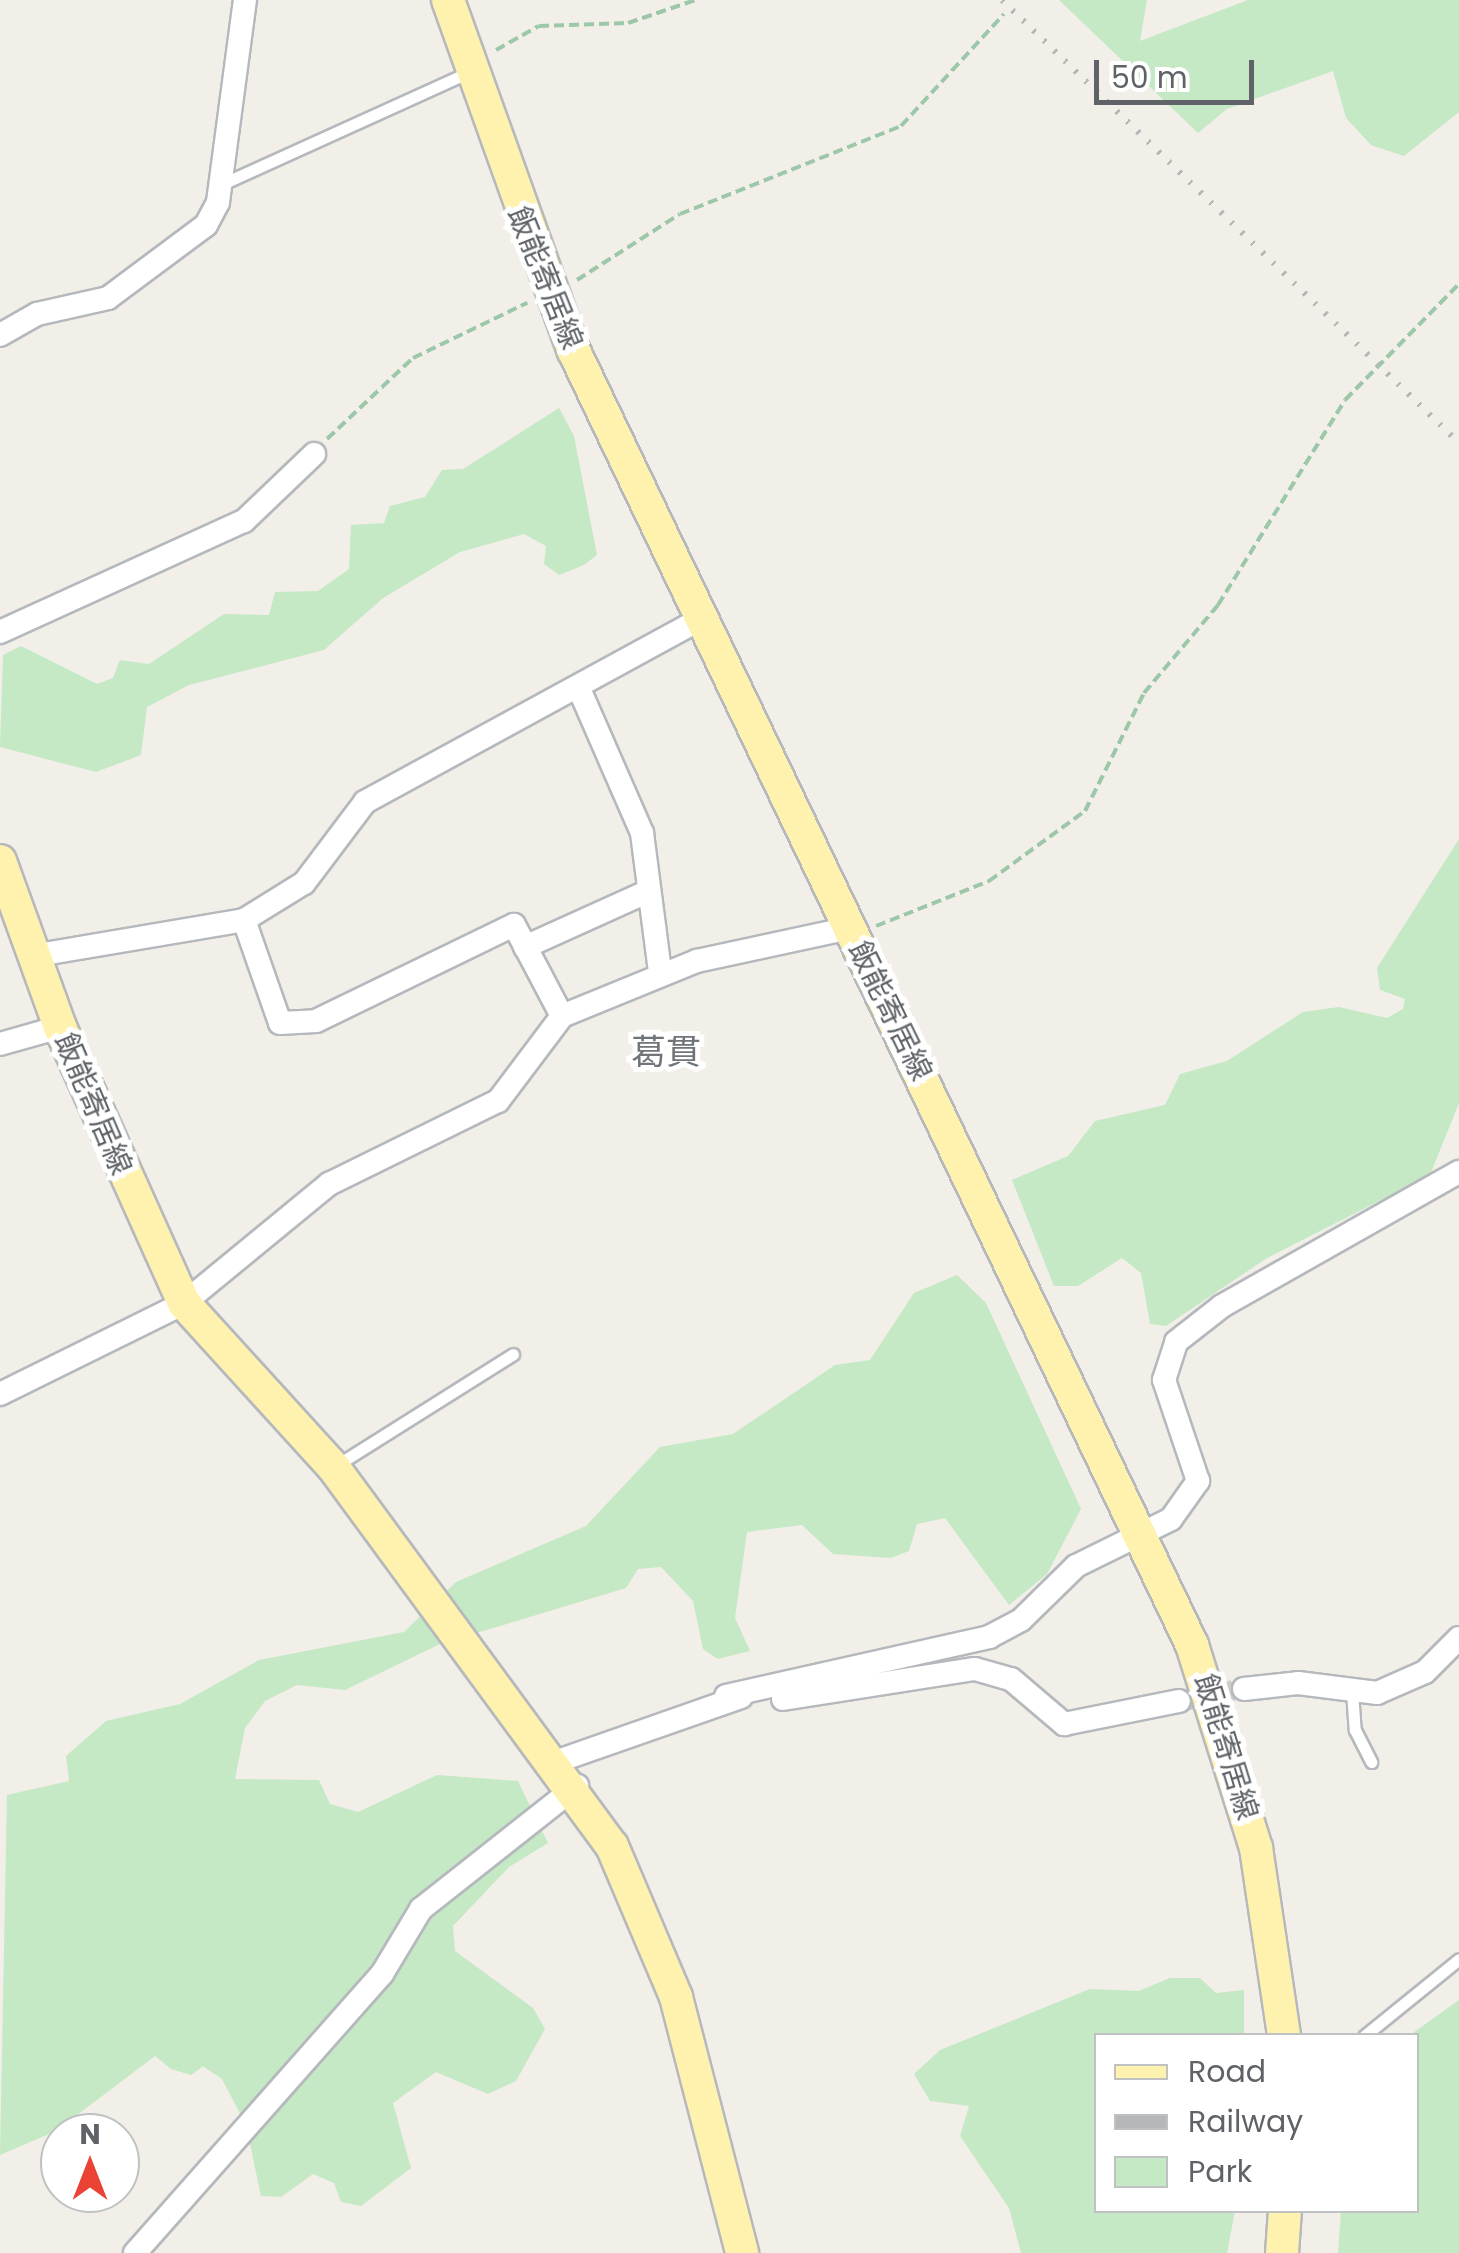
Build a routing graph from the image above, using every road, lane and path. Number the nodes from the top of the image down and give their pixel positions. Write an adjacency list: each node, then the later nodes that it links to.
1 (245, 0): 6 (street)
2 (448, 0): 5 (main road, 飯能寄居線)
3 (695, 0): 5 (path)
4 (1004, 14): 8 (path)
5 (468, 72): 6 (lane); 12 (main road, 飯能寄居線)
6 (220, 185): 10 (street)
7 (1459, 284): 18 (path)
8 (569, 286)
9 (532, 302): 11 (path)
10 (0, 336)
11 (314, 454): 13 (street)
12 (700, 619): 14 (street); 18 (main road, 飯能寄居線)
13 (0, 632)
14 (580, 691): 16 (street); 17 (street)
15 (0, 861): 20 (main road, 飯能寄居線)
16 (648, 892): 19 (street); 21 (street)
17 (244, 920): 19 (street); 20 (street)
18 (851, 931): 21 (street); 30 (main road, 飯能寄居線)
19 (525, 947): 22 (street)
20 (32, 956): 23 (main road, 飯能寄居線)
21 (660, 972): 22 (street)
22 (562, 1016): 26 (street)
23 (60, 1027): 24 (street); 26 (main road, 飯能寄居線)
24 (0, 1044)
25 (1459, 1172): 30 (street)
26 (184, 1303): 28 (street); 29 (main road, 飯能寄居線)
27 (513, 1354): 29 (lane)
28 (0, 1394)
29 (334, 1468): 37 (main road, 飯能寄居線)
30 (1142, 1535): 34 (street); 39 (main road, 飯能寄居線)
31 (1459, 1638): 33 (street)
32 (1244, 1689): 33 (street)
33 (1352, 1691): 36 (lane)
34 (726, 1696): 35 (street); 37 (street)
35 (1179, 1701)
36 (1372, 1762)
37 (568, 1773): 42 (street); 43 (main road, 飯能寄居線)
38 (1459, 1959): 40 (lane)
39 (1283, 2033)
40 (1368, 2033)
41 (1285, 2213): 44 (main road)
42 (135, 2253)
43 (742, 2253)
44 (1282, 2253)

